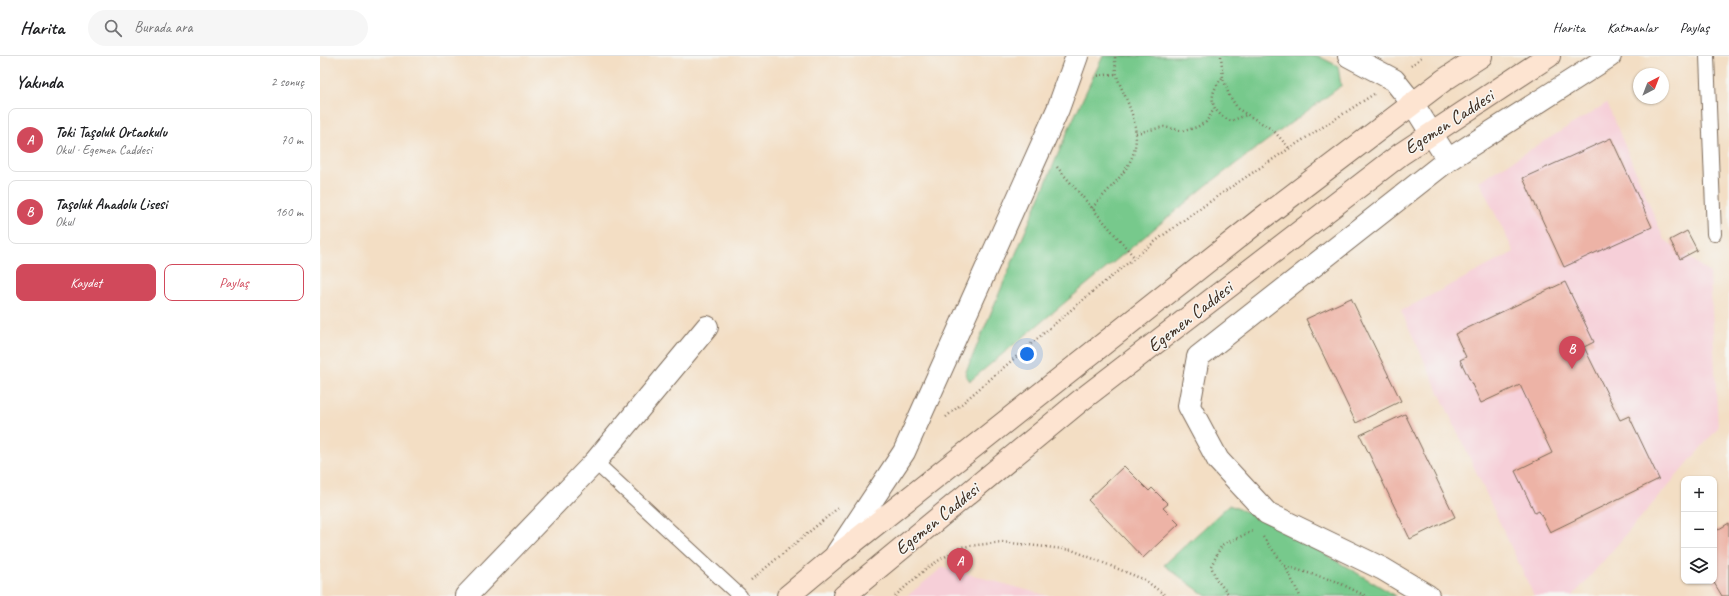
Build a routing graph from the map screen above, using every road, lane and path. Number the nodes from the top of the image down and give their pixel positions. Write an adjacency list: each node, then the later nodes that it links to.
1 (1077, 56): 19 (street)
2 (1115, 56): 10 (path)
3 (1221, 56): 12 (path)
4 (1349, 56): 13 (street)
5 (1423, 56): 13 (path)
6 (1481, 56): 14 (main road, Egemen Caddesi)
7 (1549, 56): 18 (main road, Egemen Caddesi)
8 (1610, 56): 21 (street)
9 (1708, 56): 23 (lane)
10 (1116, 74): 11 (path); 17 (path)
11 (1089, 76)
12 (1223, 78): 15 (path); 16 (path)
13 (1394, 80): 14 (street); 20 (path)
14 (1413, 104): 18 (street); 30 (main road, Egemen Caddesi)
15 (1214, 109): 16 (path); 17 (path)
16 (1246, 115): 20 (path)
17 (1136, 133): 22 (path)
18 (1431, 134): 21 (street); 35 (main road, Egemen Caddesi)
19 (1041, 148): 22 (path); 30 (street)
20 (1290, 148): 24 (path)
21 (1448, 160): 29 (street)
22 (1092, 208): 24 (path)
23 (1714, 234)
24 (1135, 258): 26 (path)
25 (707, 327): 27 (street)
26 (940, 422)
27 (595, 462): 32 (lane); 33 (street)
28 (838, 508): 32 (path)
29 (1264, 522): 31 (path); 38 (path); 41 (street)
30 (836, 556): 34 (main road, Egemen Caddesi)
31 (1285, 566): 39 (path); 40 (path)
32 (738, 595)
33 (466, 596)
34 (788, 596)
35 (844, 596)
36 (895, 596): 37 (path)
37 (1166, 596)
38 (1230, 596)
39 (1300, 596)
40 (1366, 596)
41 (1428, 596)

